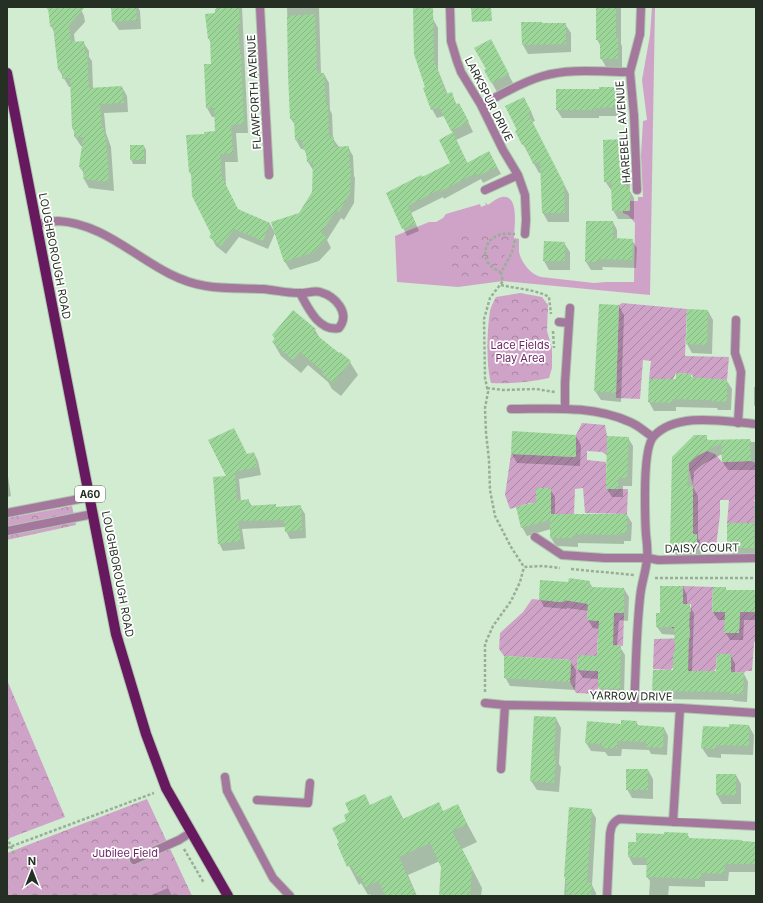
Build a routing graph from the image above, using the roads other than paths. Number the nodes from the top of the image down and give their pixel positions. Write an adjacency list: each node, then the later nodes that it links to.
1 (260, 7): 7 (street, FLAWFORTH AVENUE)
2 (450, 7): 6 (street, LARKSPUR DRIVE)
3 (641, 7): 4 (street, HAREBELL AVENUE)
4 (630, 72): 6 (street, HAREBELL AVENUE); 10 (street, HAREBELL AVENUE)
5 (7, 73): 11 (main road, LOUGHBOROUGH ROAD / A60)
6 (481, 105): 8 (street, LARKSPUR DRIVE)
7 (269, 175)
8 (518, 175): 9 (street); 12 (street, LARKSPUR DRIVE)
9 (485, 190)
10 (637, 190)
11 (37, 224): 13 (street); 23 (main road, LOUGHBOROUGH ROAD / A60)
12 (521, 234)
13 (300, 293): 13 (street)
14 (570, 308): 17 (street)
15 (736, 320): 20 (street)
16 (556, 323): 17 (street)
17 (569, 323): 18 (street)
18 (565, 408): 19 (street); 22 (street)
19 (511, 409)
20 (738, 423): 21 (street); 22 (street)
21 (756, 424)
22 (653, 437): 28 (street)
23 (90, 497): 24 (street); 25 (main road, LOUGHBOROUGH ROAD / A60)
24 (7, 513)
25 (93, 514): 26 (street); 41 (main road, LOUGHBOROUGH ROAD / A60)
26 (7, 531)
27 (535, 537): 28 (street, DAISY COURT)
28 (648, 558): 29 (street, DAISY COURT); 32 (street)
29 (756, 558)
30 (485, 703): 31 (street, YARROW DRIVE)
31 (505, 705): 32 (street, YARROW DRIVE); 35 (street)
32 (634, 707): 33 (street, YARROW DRIVE)
33 (680, 708): 34 (street, YARROW DRIVE); 39 (street)
34 (756, 713)
35 (502, 769)
36 (225, 777): 44 (street)
37 (310, 783): 38 (street)
38 (257, 800)
39 (673, 822): 40 (street); 45 (street)
40 (756, 826)
41 (190, 833): 42 (street); 43 (main road, LOUGHBOROUGH ROAD / A60)
42 (134, 860)
43 (228, 896)
44 (290, 896)
45 (607, 896)

